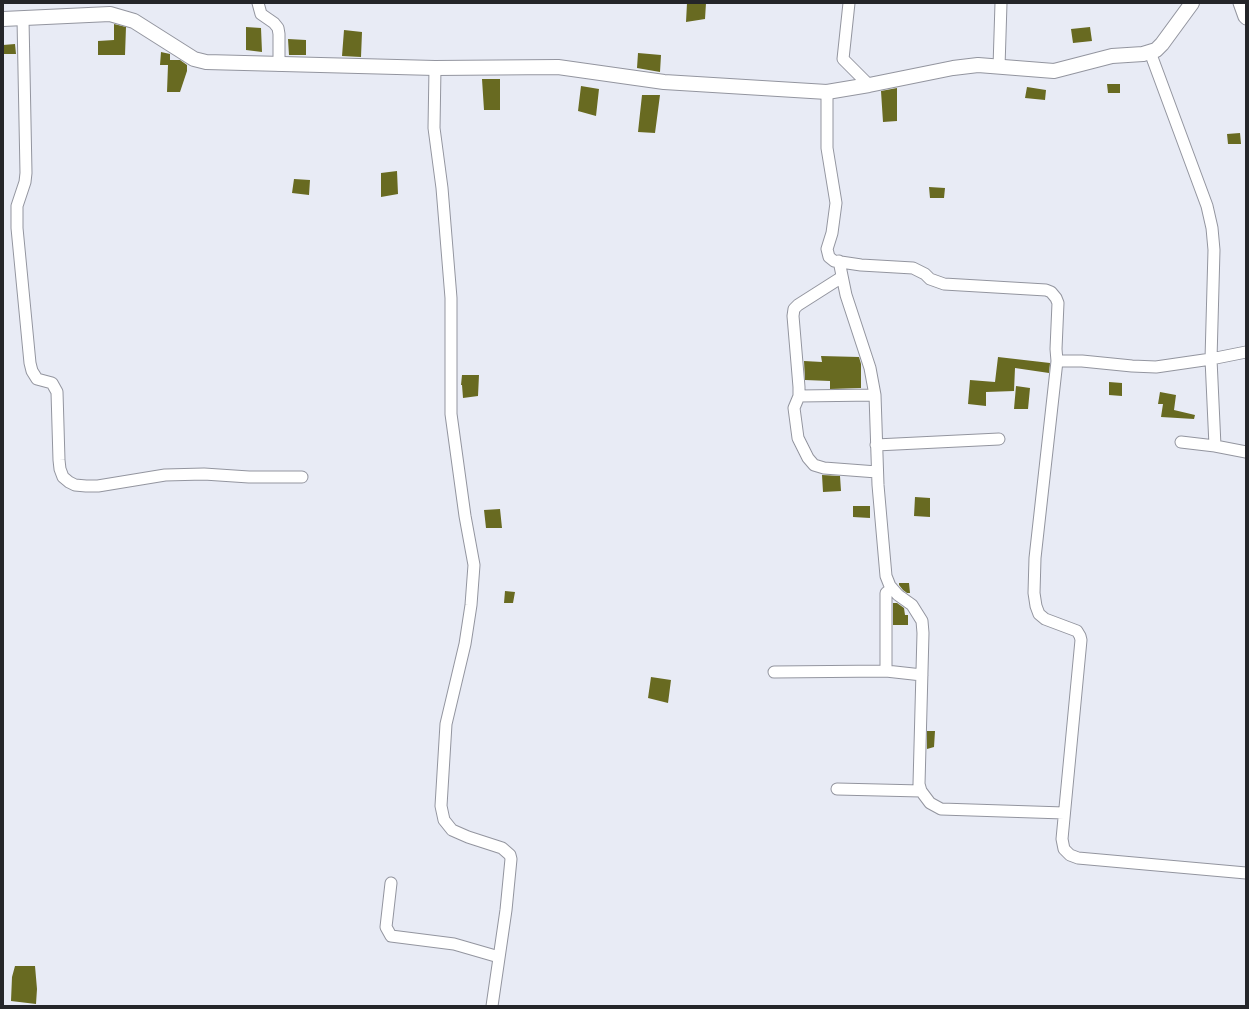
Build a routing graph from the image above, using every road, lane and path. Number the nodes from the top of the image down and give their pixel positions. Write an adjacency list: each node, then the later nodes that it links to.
1 (258, 3): 10 (street)
2 (849, 3): 13 (street)
3 (1001, 3): 11 (street)
4 (1192, 3): 9 (street)
5 (1239, 3): 8 (street)
6 (3, 19): 7 (street)
7 (23, 19): 10 (street); 28 (street)
8 (1246, 19)
9 (1150, 52): 11 (street); 18 (street)
10 (279, 65): 12 (street)
11 (999, 67): 13 (street)
12 (435, 68): 14 (street); 38 (street)
13 (869, 85): 14 (street)
14 (827, 92): 15 (street)
15 (838, 262): 16 (street); 19 (street)
16 (842, 277): 20 (street); 21 (street)
17 (1246, 352): 18 (street)
18 (1211, 359): 19 (street); 25 (street)
19 (1058, 361): 35 (street)
20 (874, 395): 21 (street); 24 (street)
21 (799, 396): 27 (street)
22 (999, 439): 24 (street)
23 (1181, 442): 25 (street)
24 (876, 445): 27 (street)
25 (1215, 446): 26 (street)
26 (1246, 452)
27 (877, 472): 29 (street)
28 (302, 477)
29 (892, 588): 30 (street); 32 (street)
30 (886, 671): 31 (street); 32 (street)
31 (774, 672)
32 (922, 675): 34 (street)
33 (838, 789): 34 (street)
34 (921, 791): 35 (street)
35 (1064, 813): 36 (street)
36 (1246, 873)
37 (390, 883): 38 (street)
38 (499, 957): 39 (street)
39 (492, 1006)

